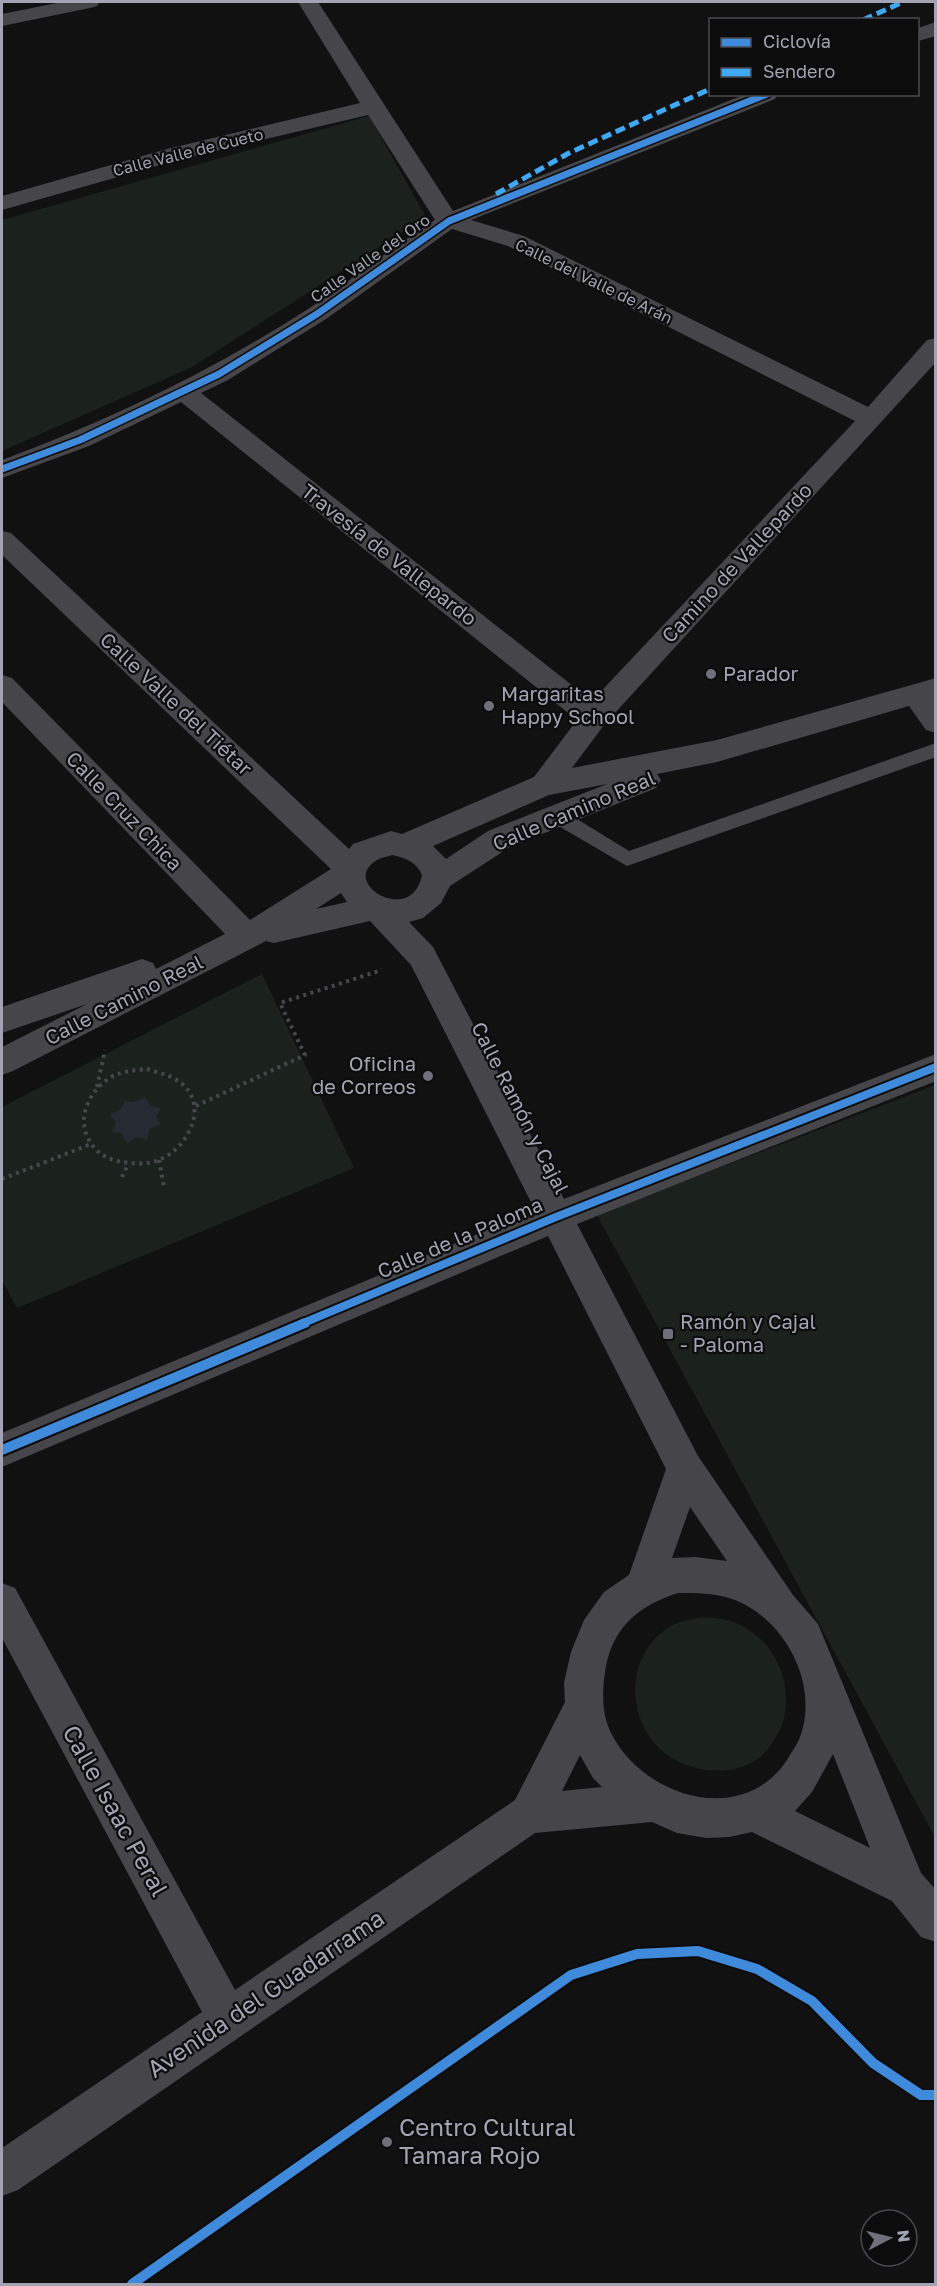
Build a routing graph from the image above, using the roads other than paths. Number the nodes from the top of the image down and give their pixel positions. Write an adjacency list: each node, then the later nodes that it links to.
1 (90, 2): 3 (street)
2 (308, 2): 7 (street)
3 (2, 20)
4 (936, 28): 5 (street)
5 (919, 35)
6 (762, 96): 9 (street, Calle Valle del Oro)
7 (376, 106): 8 (street, Calle Valle de Cueto); 9 (street)
8 (2, 203)
9 (449, 221): 11 (street, Calle Valle del Oro); 12 (street, Calle del Valle de Arán)
10 (936, 346): 12 (street, Camino de Vallepardo)
11 (184, 392): 13 (street, Calle Valle del Oro); 17 (street, Travesía de Vallepardo)
12 (871, 419): 17 (street, Camino de Vallepardo)
13 (2, 469)
14 (2, 540): 24 (street, Calle Valle del Tiétar)
15 (2, 685): 28 (street, Calle Cruz Chica)
16 (926, 691): 18 (street); 20 (street, Calle Camino Real)
17 (594, 718): 21 (street, Camino de Vallepardo)
18 (936, 723)
19 (936, 750): 22 (lane)
20 (717, 751): 21 (street, Calle Camino Real); 22 (street, Calle Camino Real)
21 (544, 785): 23 (street, Calle Camino Real)
22 (557, 816): 25 (street, Calle Camino Real)
23 (405, 845): 24 (street); 25 (street)
24 (351, 871): 27 (street); 28 (street, Calle Camino Real)
25 (436, 880): 26 (street)
26 (417, 906): 27 (street); 29 (street, Calle Ramón y Cajal)
27 (376, 909): 28 (street, Calle Camino Real); 29 (street, Calle Ramón y Cajal)
28 (247, 937): 30 (street); 31 (street, Calle Camino Real)
29 (422, 956): 33 (street, Calle Ramón y Cajal)
30 (2, 1020)
31 (2, 1062)
32 (936, 1067): 33 (street, Calle de la Paloma)
33 (556, 1216): 34 (street, Calle de la Paloma); 35 (street, Calle Ramón y Cajal)
34 (2, 1450)
35 (685, 1468): 36 (street); 38 (street, Calle Ramón y Cajal)
36 (644, 1586): 38 (street); 40 (street)
37 (2, 1601): 46 (street, Calle Isaac Peral)
38 (778, 1604): 39 (street)
39 (822, 1675): 42 (street); 44 (street)
40 (584, 1706): 41 (street); 43 (street, Avenida del Guadarrama)
41 (650, 1803): 42 (street); 43 (street, Avenida del Guadarrama)
42 (755, 1812): 44 (street)
43 (529, 1814): 46 (street, Avenida del Guadarrama)
44 (906, 1887): 45 (street)
45 (936, 1922)
46 (229, 2020): 47 (street, Avenida del Guadarrama)
47 (2, 2174)

